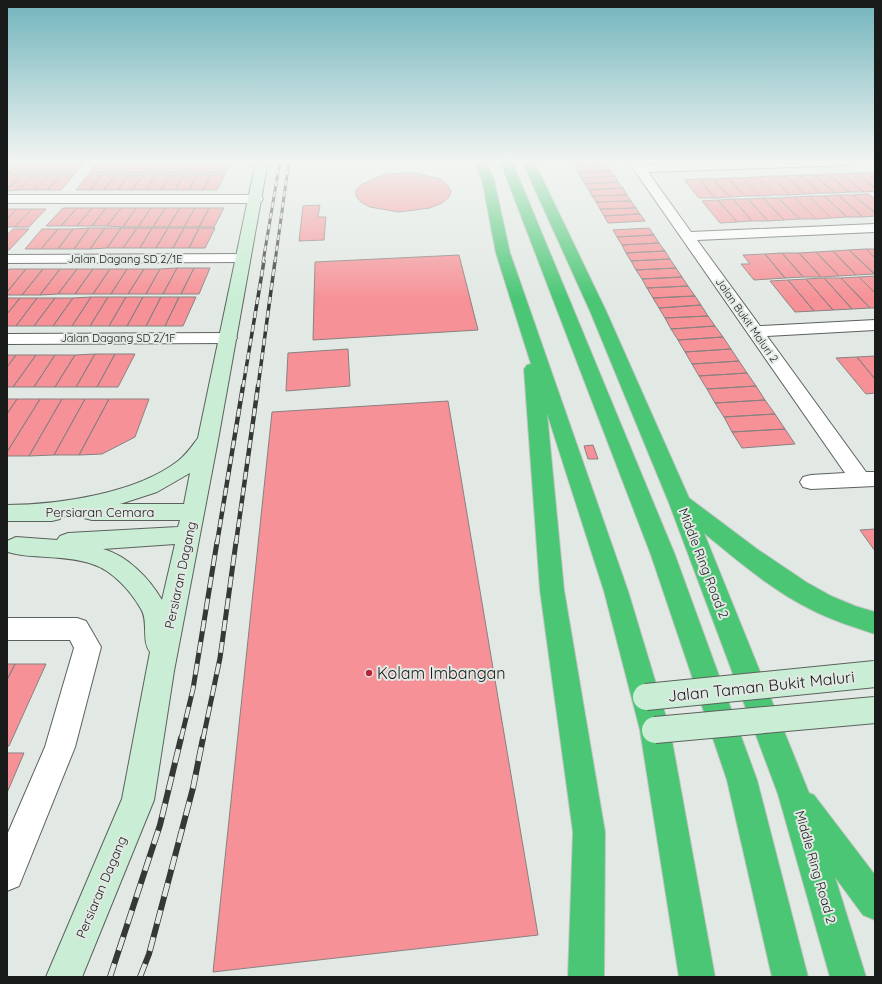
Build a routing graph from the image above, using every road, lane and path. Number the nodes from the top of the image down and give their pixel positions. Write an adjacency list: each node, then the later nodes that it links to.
1 (254, 207): 8 (main road, Persiaran Dagang)
2 (492, 207): 11 (highway)
3 (524, 207): 36 (highway)
4 (549, 207): 18 (highway, Middle Ring Road 2)
5 (667, 207): 7 (street, Jalan Bukit Maluri 2)
6 (875, 228): 7 (street)
7 (687, 236): 12 (street, Jalan Bukit Maluri 2)
8 (243, 258): 9 (street, Jalan Dagang SD 2/1E); 13 (main road, Persiaran Dagang)
9 (7, 259)
10 (875, 325): 12 (street)
11 (529, 330): 27 (highway); 34 (highway)
12 (755, 331): 16 (street, Jalan Bukit Maluri 2)
13 (228, 338): 14 (street, Jalan Dagang SD 2/1F); 15 (main road, Persiaran Dagang)
14 (7, 339)
15 (208, 440): 20 (main road); 21 (main road, Persiaran Dagang)
16 (868, 479): 17 (street)
17 (811, 482)
18 (680, 503): 23 (highway); 30 (highway, Middle Ring Road 2)
19 (7, 513): 20 (main road, Persiaran Cemara)
20 (37, 513): 21 (main road, Persiaran Cemara)
21 (191, 523): 22 (main road, Persiaran Cemara); 25 (main road, Persiaran Dagang)
22 (11, 546): 25 (main road)
23 (875, 623)
24 (7, 629): 31 (street)
25 (160, 671): 33 (main road, Persiaran Dagang)
26 (875, 674): 27 (main road, Jalan Taman Bukit Maluri, bridge)
27 (646, 697): 29 (highway)
28 (875, 710): 29 (main road, bridge)
29 (655, 730): 35 (highway)
30 (794, 794): 32 (highway); 37 (highway, Middle Ring Road 2)
31 (7, 874)
32 (875, 903)
33 (64, 977)
34 (586, 977)
35 (697, 977)
36 (790, 977)
37 (848, 977)

